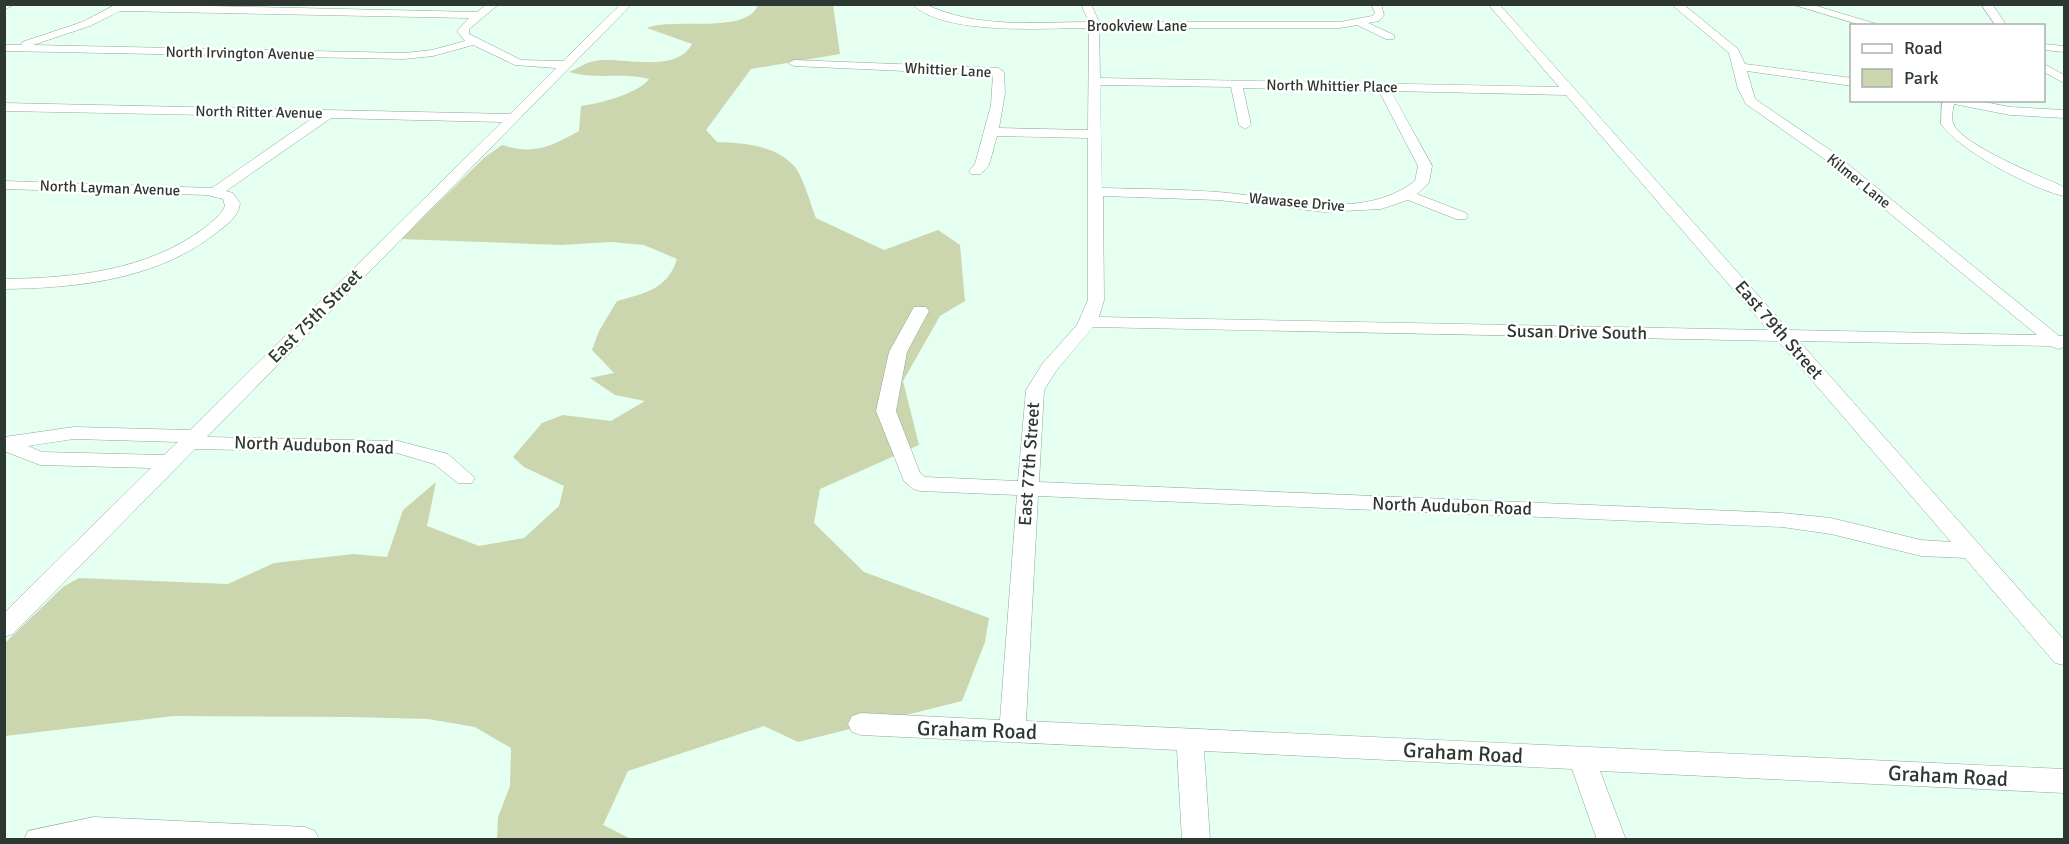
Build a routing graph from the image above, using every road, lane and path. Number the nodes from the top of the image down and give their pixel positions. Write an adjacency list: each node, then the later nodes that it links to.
1 (10, 4): 14 (street)
2 (235, 4): 15 (street)
3 (365, 4): 16 (street)
4 (494, 4): 17 (street)
5 (627, 4): 28 (street, East 75th Street)
6 (1086, 4): 21 (street, East 77th Street)
7 (1376, 4): 18 (street)
8 (1493, 4): 36 (street, East 79th Street)
9 (1676, 4): 29 (street, Kilmer Lane)
10 (1796, 4): 19 (street)
11 (1986, 4): 20 (street)
12 (918, 5): 21 (street, Brookview Lane)
13 (122, 6): 15 (street); 25 (street)
14 (4, 7)
15 (224, 10): 16 (street)
16 (351, 13): 17 (street)
17 (480, 15): 23 (street)
18 (1361, 24): 21 (street, Brookview Lane); 22 (street)
19 (1871, 24)
20 (2001, 24)
21 (1094, 26): 32 (street, East 77th Street)
22 (1390, 37)
23 (475, 41): 25 (street, North Irvington Avenue); 28 (street)
24 (2045, 47): 26 (street)
25 (7, 49)
26 (2064, 50)
27 (794, 63): 44 (street, Whittier Lane)
28 (567, 65): 42 (street, East 75th Street)
29 (1742, 67): 33 (street); 57 (street, Kilmer Lane)
30 (2045, 68): 31 (street)
31 (2064, 80)
32 (1094, 81): 34 (street, North Whittier Place); 45 (street, East 77th Street)
33 (1850, 82)
34 (1236, 84): 35 (street, North Whittier Place); 43 (street)
35 (1383, 87): 36 (street, North Whittier Place); 51 (street)
36 (1569, 91): 56 (street, East 79th Street)
37 (1949, 102): 50 (street)
38 (1960, 102): 41 (street)
39 (4, 106): 40 (street, North Ritter Avenue)
40 (328, 114): 42 (street, North Ritter Avenue); 48 (street)
41 (2064, 114)
42 (514, 118): 58 (street, East 75th Street)
43 (1245, 125)
44 (990, 132): 45 (street); 46 (street, Whittier Lane)
45 (1095, 134): 49 (street, East 77th Street)
46 (976, 171)
47 (4, 185): 48 (street, North Layman Avenue)
48 (215, 192): 53 (street)
49 (1095, 192): 51 (street, Wawasee Drive); 55 (street, East 77th Street)
50 (2064, 192)
51 (1408, 195): 52 (street)
52 (1461, 216)
53 (4, 284)
54 (920, 311): 62 (street, North Audubon Road)
55 (1089, 322): 56 (street, Susan Drive South); 62 (street, East 77th Street)
56 (1785, 336): 57 (street, Susan Drive South); 63 (street, East 79th Street)
57 (2061, 344)
58 (194, 439): 59 (street, North Audubon Road); 60 (street, East 75th Street); 61 (street, North Audubon Road)
59 (4, 444): 60 (street, North Audubon Road)
60 (171, 462): 64 (street, East 75th Street)
61 (465, 478)
62 (1027, 489): 63 (street, North Audubon Road); 67 (street, East 77th Street)
63 (1973, 551): 65 (street, East 79th Street)
64 (4, 628)
65 (2064, 656)
66 (861, 724): 67 (street, Graham Road)
67 (1012, 730): 68 (street, Graham Road)
68 (1190, 740): 69 (street, Graham Road); 73 (street)
69 (1582, 758): 70 (street, Graham Road); 74 (street)
70 (2064, 781)
71 (38, 840): 72 (street)
72 (305, 840)
73 (1196, 840)
74 (1612, 840)

